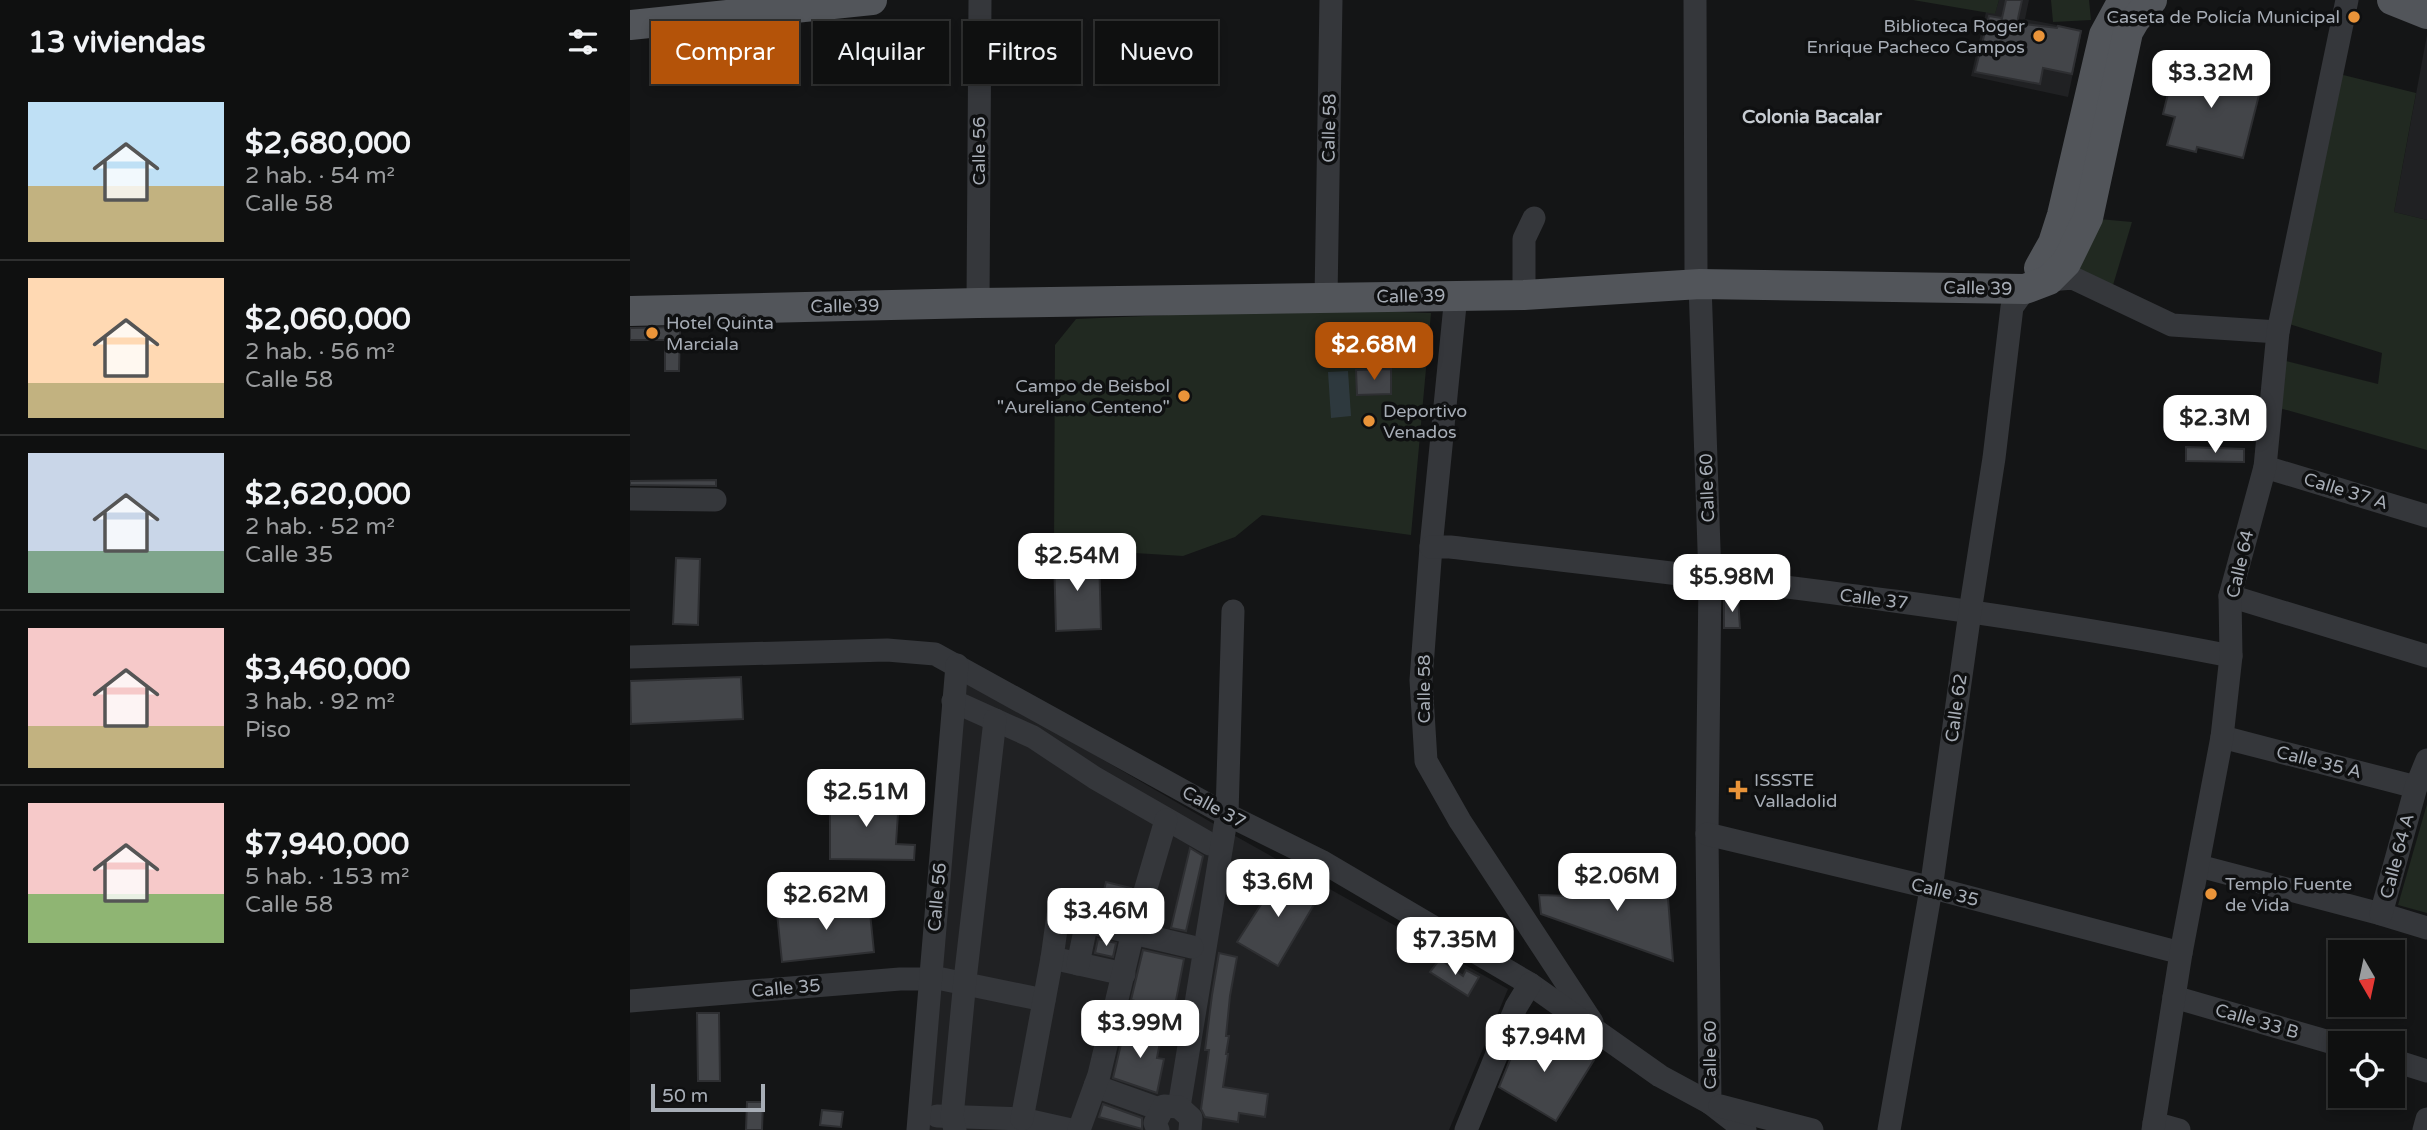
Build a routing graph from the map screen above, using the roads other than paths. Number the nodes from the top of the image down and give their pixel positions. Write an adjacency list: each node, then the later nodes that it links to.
1 (873, 0): 11 (main road)
2 (980, 0): 22 (street, Calle 56)
3 (1331, 0): 21 (street, Calle 58)
4 (1695, 0): 18 (street, Calle 60)
5 (2107, 0): 14 (main road)
6 (2123, 0): 14 (main road)
7 (2152, 0): 15 (main road)
8 (2347, 0): 24 (street, Calle 64)
9 (2392, 0): 12 (main road)
10 (2418, 0): 12 (main road)
11 (765, 5): 13 (main road)
12 (2427, 13)
13 (630, 25)
14 (2104, 35): 15 (main road)
15 (2091, 147): 17 (main road)
16 (1534, 218): 20 (street)
17 (2036, 280): 18 (main road, Calle 39); 24 (street, Calle 39); 33 (street, Calle 62)
18 (1700, 284): 20 (main road, Calle 39); 30 (street, Calle 60)
19 (1456, 295): 20 (main road, Calle 39); 21 (main road, Calle 39); 29 (street, Calle 58)
20 (1524, 295)
21 (1326, 298): 22 (main road, Calle 39)
22 (978, 303): 23 (main road, Calle 39)
23 (630, 312)
24 (2278, 332): 25 (street, Calle 64)
25 (2265, 467): 28 (street, Calle 37 A); 31 (street, Calle 64)
26 (630, 499): 27 (street)
27 (715, 500)
28 (2427, 516)
29 (1431, 547): 30 (street, Calle 37); 65 (street, Calle 58)
30 (1710, 578): 33 (street, Calle 37); 45 (street, Calle 60)
31 (2231, 596): 34 (street, Calle 64); 35 (street)
32 (1233, 611): 43 (street)
33 (1969, 612): 34 (street, Calle 37); 48 (street, Calle 62)
34 (2231, 656): 40 (street, Calle 64)
35 (2427, 656)
36 (630, 657): 37 (street, Calle 37)
37 (957, 665): 38 (street, Calle 56); 43 (street, Calle 37)
38 (953, 701): 39 (street); 58 (street, Calle 56)
39 (995, 720): 44 (street); 58 (street)
40 (2222, 737): 42 (street, Calle 35 A); 47 (street, Calle 64)
41 (2427, 760): 42 (street, Calle 64 A)
42 (2416, 787): 49 (street, Calle 64 A)
43 (1222, 812): 46 (street); 59 (street, Calle 37); 71 (street)
44 (1166, 820): 46 (street); 52 (street)
45 (1707, 834): 48 (street, Calle 35); 70 (street, Calle 60)
46 (1210, 844): 53 (street)
47 (2199, 866): 49 (street); 54 (street, Calle 64)
48 (1931, 888): 54 (street, Calle 35); 83 (street, Calle 62)
49 (2381, 914): 51 (street)
50 (1087, 921): 52 (street); 55 (street); 56 (street)
51 (2427, 928)
52 (1133, 932): 53 (street); 57 (street)
53 (1192, 947): 64 (street)
54 (2181, 954): 60 (street, Calle 64)
55 (1052, 958): 56 (street); 61 (street)
56 (1078, 964): 57 (street)
57 (1124, 974): 63 (street)
58 (946, 980): 61 (street, Calle 35); 62 (street, Calle 35); 74 (street, Calle 56); 75 (street)
59 (1530, 984): 65 (street, Calle 37); 80 (street)
60 (2174, 997): 66 (street, Calle 33 B); 76 (street, Calle 64)
61 (1044, 1000): 72 (street)
62 (630, 1001)
63 (1116, 1010): 64 (street); 69 (street)
64 (1178, 1027): 71 (street)
65 (1599, 1034): 70 (street, Calle 37)
66 (2328, 1042)
67 (2405, 1064): 68 (street)
68 (2427, 1070)
69 (1095, 1086): 71 (street); 78 (street)
70 (1710, 1103): 81 (street, Calle 37); 82 (street)
71 (1166, 1113): 79 (street)
72 (1022, 1119): 75 (street); 77 (street)
73 (2427, 1119): 85 (street)
74 (919, 1123): 75 (street)
75 (953, 1123)
76 (2154, 1126): 84 (street)
77 (1071, 1130)
78 (1079, 1130)
79 (1190, 1130)
80 (1466, 1130)
81 (1745, 1130)
82 (1812, 1130)
83 (1889, 1130)
84 (2179, 1130)
85 (2424, 1130)

